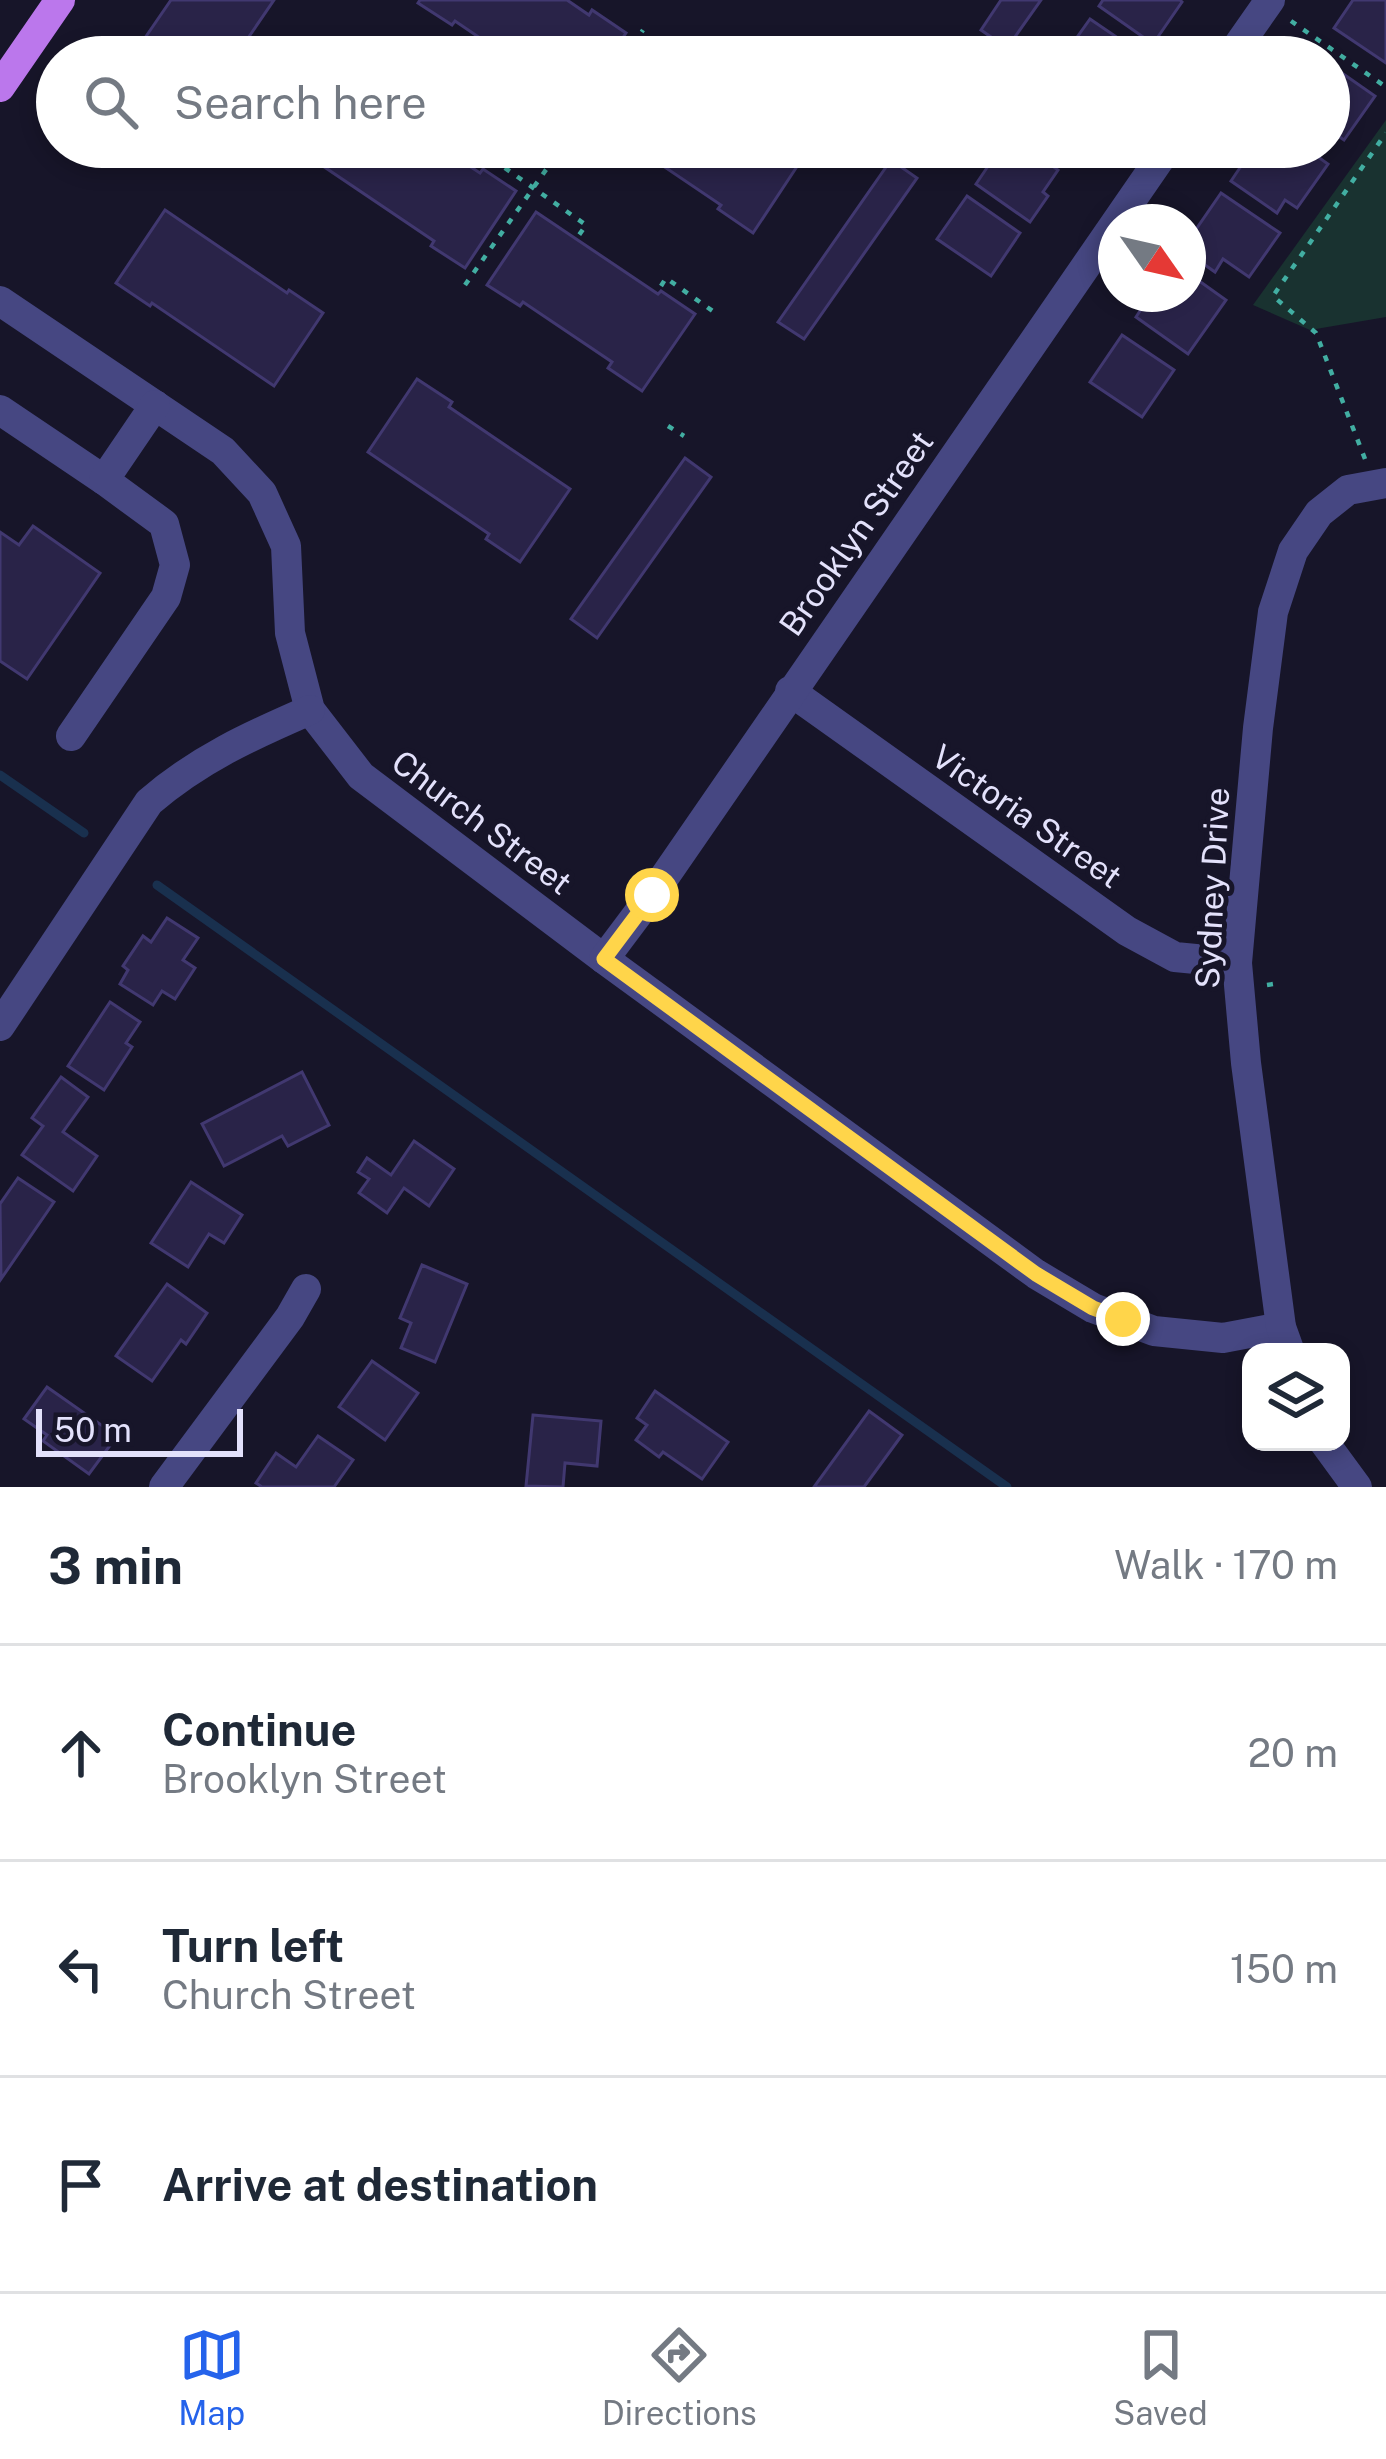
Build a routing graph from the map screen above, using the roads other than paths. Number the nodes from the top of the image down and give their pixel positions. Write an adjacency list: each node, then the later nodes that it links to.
1 (60, 0): 4 (main road)
2 (1278, 9): 3 (street)
3 (1251, 36)
4 (0, 87)
5 (1153, 168): 11 (street, Brooklyn Street)
6 (0, 301): 7 (street, Church Street)
7 (155, 405): 9 (street); 12 (street, Church Street)
8 (0, 410): 9 (street)
9 (104, 480): 13 (street)
10 (1386, 483): 15 (street, Sydney Drive)
11 (790, 692): 14 (street, Brooklyn Street); 15 (street, Victoria Street)
12 (310, 710): 14 (street, Church Street); 16 (street)
13 (71, 736)
14 (604, 959): 18 (street, Church Street)
15 (1237, 963): 18 (street, Sydney Drive)
16 (0, 1026)
17 (306, 1289): 20 (street)
18 (1286, 1339)
19 (1331, 1451): 21 (street)
20 (164, 1487)
21 (1358, 1487)

